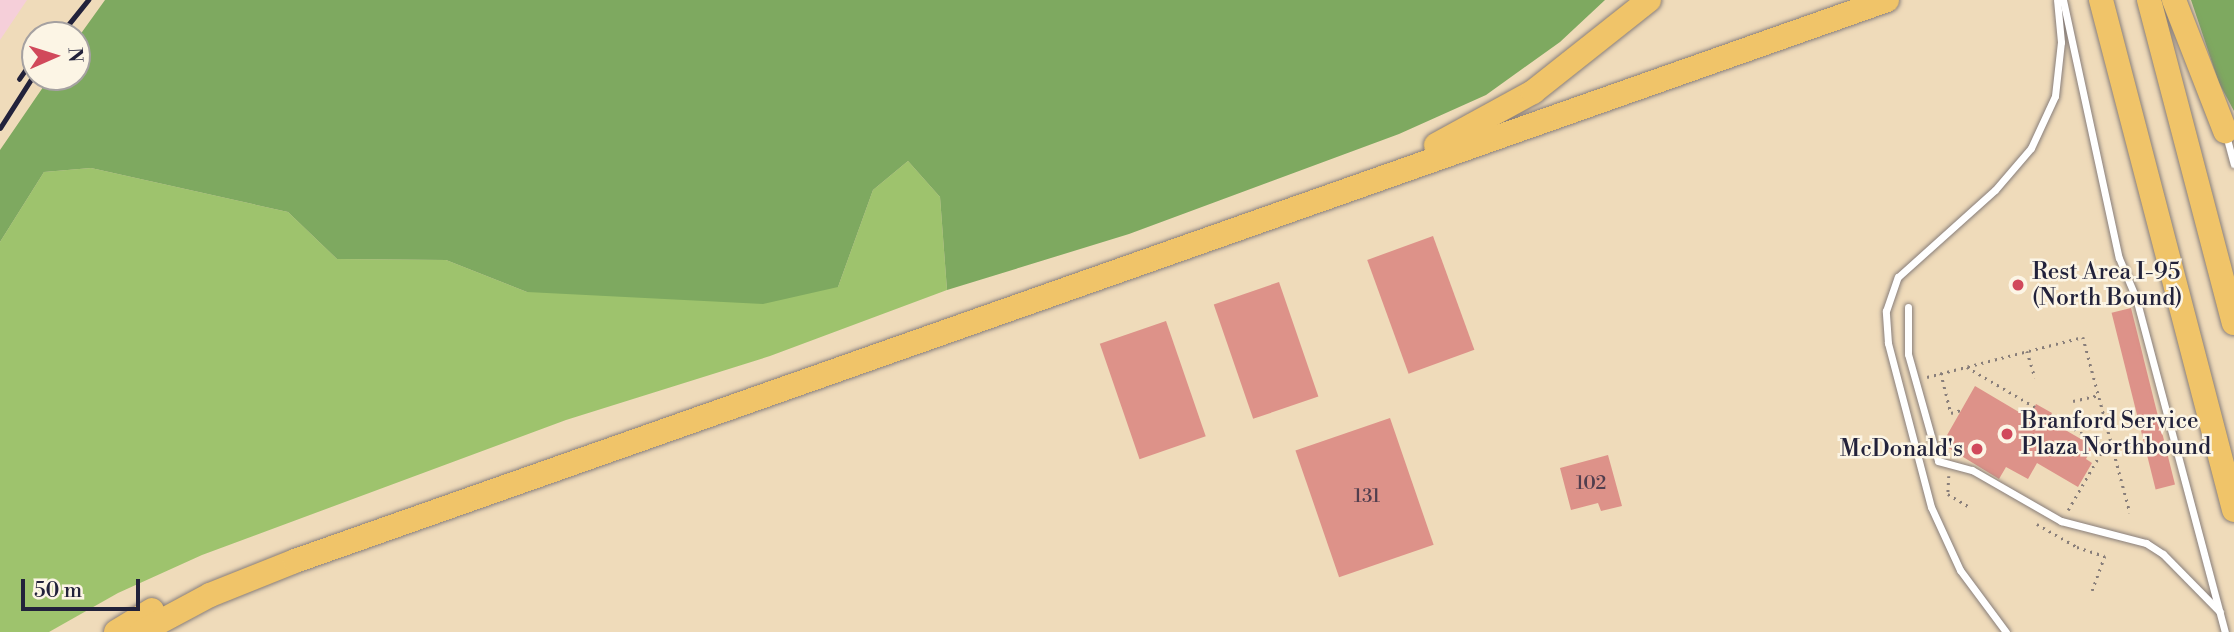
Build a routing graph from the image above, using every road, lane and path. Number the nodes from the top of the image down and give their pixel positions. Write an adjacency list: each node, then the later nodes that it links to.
1 (1648, 0): 32 (highway)
2 (1887, 0): 33 (highway)
3 (2060, 0): 31 (lane); 34 (lane)
4 (2101, 0): 25 (highway)
5 (2150, 0): 10 (highway)
6 (2174, 0): 7 (highway)
7 (2230, 136): 8 (lane)
8 (2234, 164)
9 (1908, 307): 23 (lane)
10 (2234, 323)
11 (2027, 351): 12 (path); 15 (path); 16 (path)
12 (1968, 367): 13 (path); 18 (path)
13 (1941, 373): 14 (path); 19 (path)
14 (1927, 377)
15 (2035, 378)
16 (2099, 395): 17 (path); 22 (path)
17 (2073, 401)
18 (2035, 407)
19 (1961, 411)
20 (2050, 415): 21 (path)
21 (2105, 446): 22 (path); 27 (path)
22 (2113, 451): 26 (path)
23 (1951, 465): 24 (path); 27 (lane)
24 (1971, 508)
25 (2234, 510)
26 (2130, 513)
27 (2062, 521): 29 (path); 31 (lane)
28 (2037, 524): 29 (path)
29 (2055, 535): 30 (path)
30 (2092, 591)
31 (2220, 612): 35 (lane)
32 (116, 632)
33 (141, 632)
34 (2006, 632)
35 (2225, 632)

